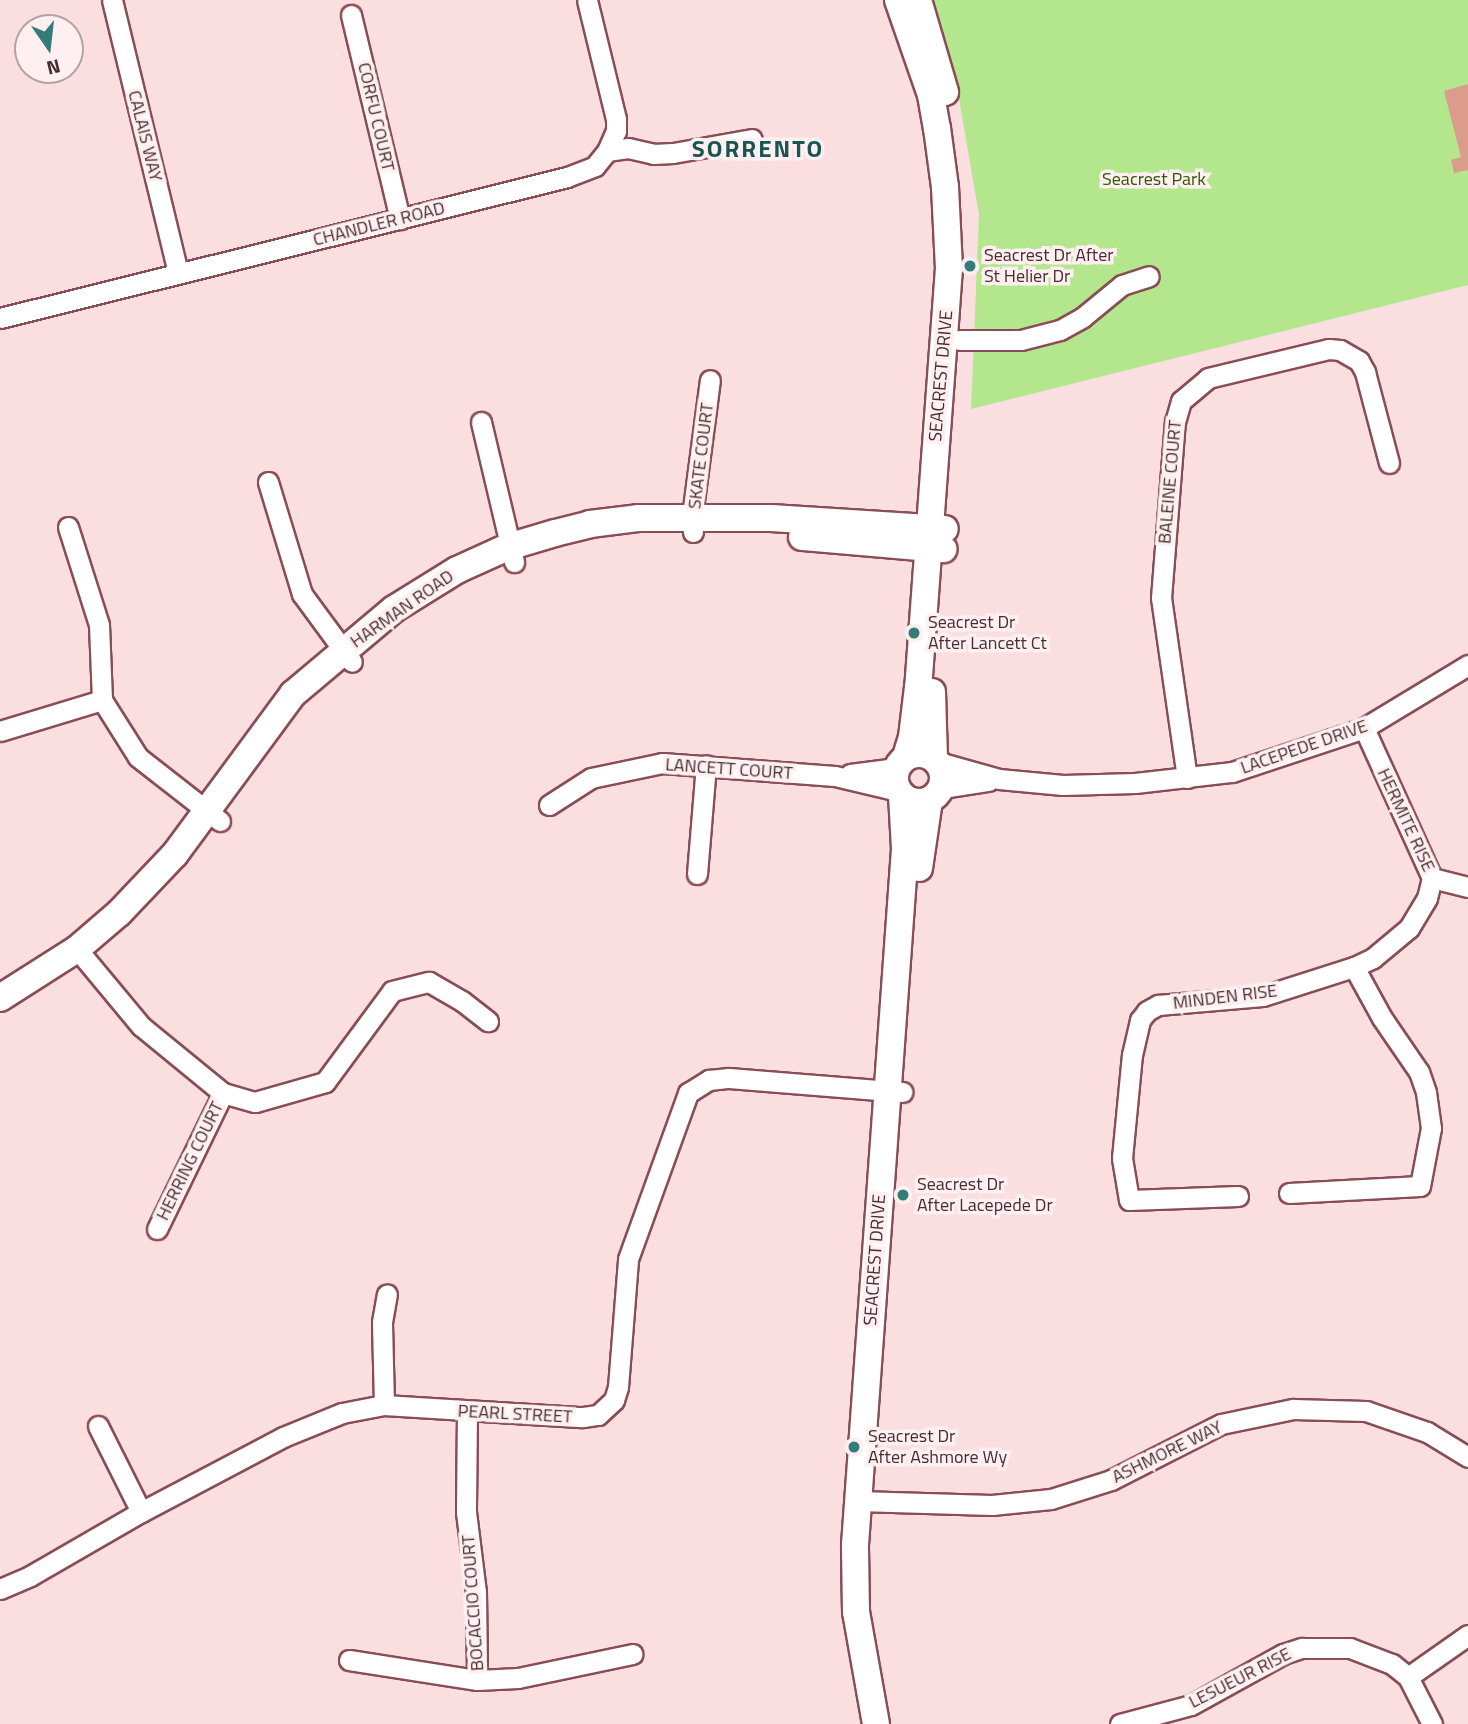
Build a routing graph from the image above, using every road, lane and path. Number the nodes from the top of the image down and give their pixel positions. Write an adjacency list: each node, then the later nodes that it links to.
1 (112, 0): 9 (street, CALAIS WAY)
2 (587, 0): 7 (street)
3 (898, 0): 19 (main road, SEACREST DRIVE)
4 (918, 0): 12 (main road, SEACREST DRIVE)
5 (351, 15): 8 (street, CORFU COURT)
6 (752, 139): 7 (street)
7 (607, 151): 8 (street, CHANDLER ROAD)
8 (400, 219): 9 (street, CHANDLER ROAD)
9 (178, 273): 11 (street, CHANDLER ROAD)
10 (1149, 276): 12 (street)
11 (0, 318)
12 (959, 340): 19 (main road, SEACREST DRIVE)
13 (710, 380): 17 (street, SKATE COURT)
14 (481, 422): 20 (street)
15 (1389, 463): 29 (street, BALEINE COURT)
16 (268, 482): 21 (street)
17 (693, 524): 19 (main road, HARMAN ROAD); 20 (main road, HARMAN ROAD)
18 (68, 527): 23 (street)
19 (936, 538): 27 (main road, SEACREST DRIVE); 28 (main road, SEACREST DRIVE)
20 (511, 555): 21 (main road, HARMAN ROAD)
21 (347, 656): 31 (main road, HARMAN ROAD)
22 (1468, 665): 24 (street, LACEPEDE DRIVE)
23 (102, 700): 25 (street); 31 (street)
24 (1364, 728): 29 (street, LACEPEDE DRIVE); 33 (street, HERMITE RISE)
25 (0, 732)
26 (706, 765): 28 (street, LANCETT COURT); 30 (street, LANCETT COURT); 32 (street)
27 (936, 777): 28 (main road); 28 (main road); 29 (street, LACEPEDE DRIVE); 40 (main road, SEACREST DRIVE)
28 (901, 778): 40 (main road, SEACREST DRIVE)
29 (1187, 778)
30 (549, 805)
31 (213, 817): 35 (main road, HARMAN ROAD)
32 (697, 874)
33 (1433, 878): 34 (street, HERMITE RISE); 36 (street, MINDEN RISE)
34 (1468, 887)
35 (82, 955): 37 (main road, HARMAN ROAD); 38 (main road, HARMAN ROAD); 41 (street)
36 (1354, 967): 42 (street); 43 (street, MINDEN RISE)
37 (0, 998)
38 (0, 1015)
39 (488, 1021): 41 (street)
40 (894, 1091): 47 (street, PEARL STREET); 50 (main road, SEACREST DRIVE)
41 (223, 1093): 44 (street, HERRING COURT)
42 (1289, 1194)
43 (1238, 1196)
44 (157, 1229)
45 (387, 1294): 46 (street)
46 (384, 1405): 47 (street, PEARL STREET); 51 (street, PEARL STREET)
47 (467, 1412): 57 (street, BOCACCIO COURT)
48 (98, 1426): 51 (street)
49 (1468, 1457): 50 (street, ASHMORE WAY)
50 (865, 1501): 58 (main road, SEACREST DRIVE); 59 (main road, SEACREST DRIVE)
51 (141, 1512): 52 (street, PEARL STREET)
52 (0, 1589)
53 (1468, 1635): 56 (street)
54 (633, 1654): 57 (street, BOCACCIO COURT)
55 (349, 1660): 57 (street)
56 (1408, 1677): 60 (street, LESUEUR RISE); 61 (street)
57 (477, 1680)
58 (876, 1724)
59 (891, 1724)
60 (1120, 1724)
61 (1432, 1724)

